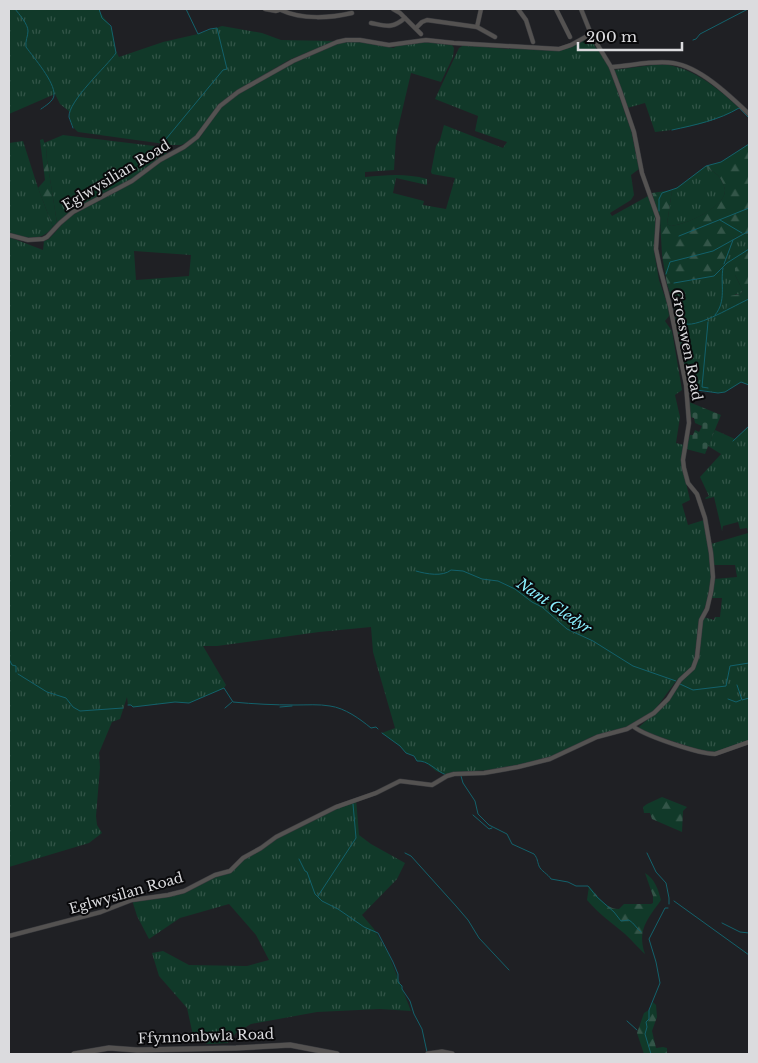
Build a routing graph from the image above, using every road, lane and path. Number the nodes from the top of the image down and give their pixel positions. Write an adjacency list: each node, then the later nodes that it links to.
1 (265, 9): 7 (street)
2 (393, 9): 9 (street)
3 (481, 9): 11 (street)
4 (518, 9): 17 (street)
5 (556, 9): 16 (street)
6 (581, 9): 14 (street, Groeswen Road)
7 (282, 10): 8 (street)
8 (352, 12)
9 (405, 18): 10 (street); 12 (street)
10 (371, 23)
11 (477, 27): 12 (street); 15 (street)
12 (416, 28): 13 (street)
13 (421, 34)
14 (591, 34): 18 (street, Groeswen Road); 20 (street, Eglwysilian Road)
15 (495, 37)
16 (570, 37)
17 (533, 42)
18 (611, 67): 19 (street); 21 (street, Groeswen Road)
19 (749, 114)
20 (9, 235)
21 (634, 726): 22 (street); 23 (street, Eglwysilan Road)
22 (749, 742)
23 (9, 936)
24 (74, 1054): 25 (street, Ffynnonbwla Road)
25 (337, 1054)
26 (428, 1054): 27 (street)
27 (452, 1054)

